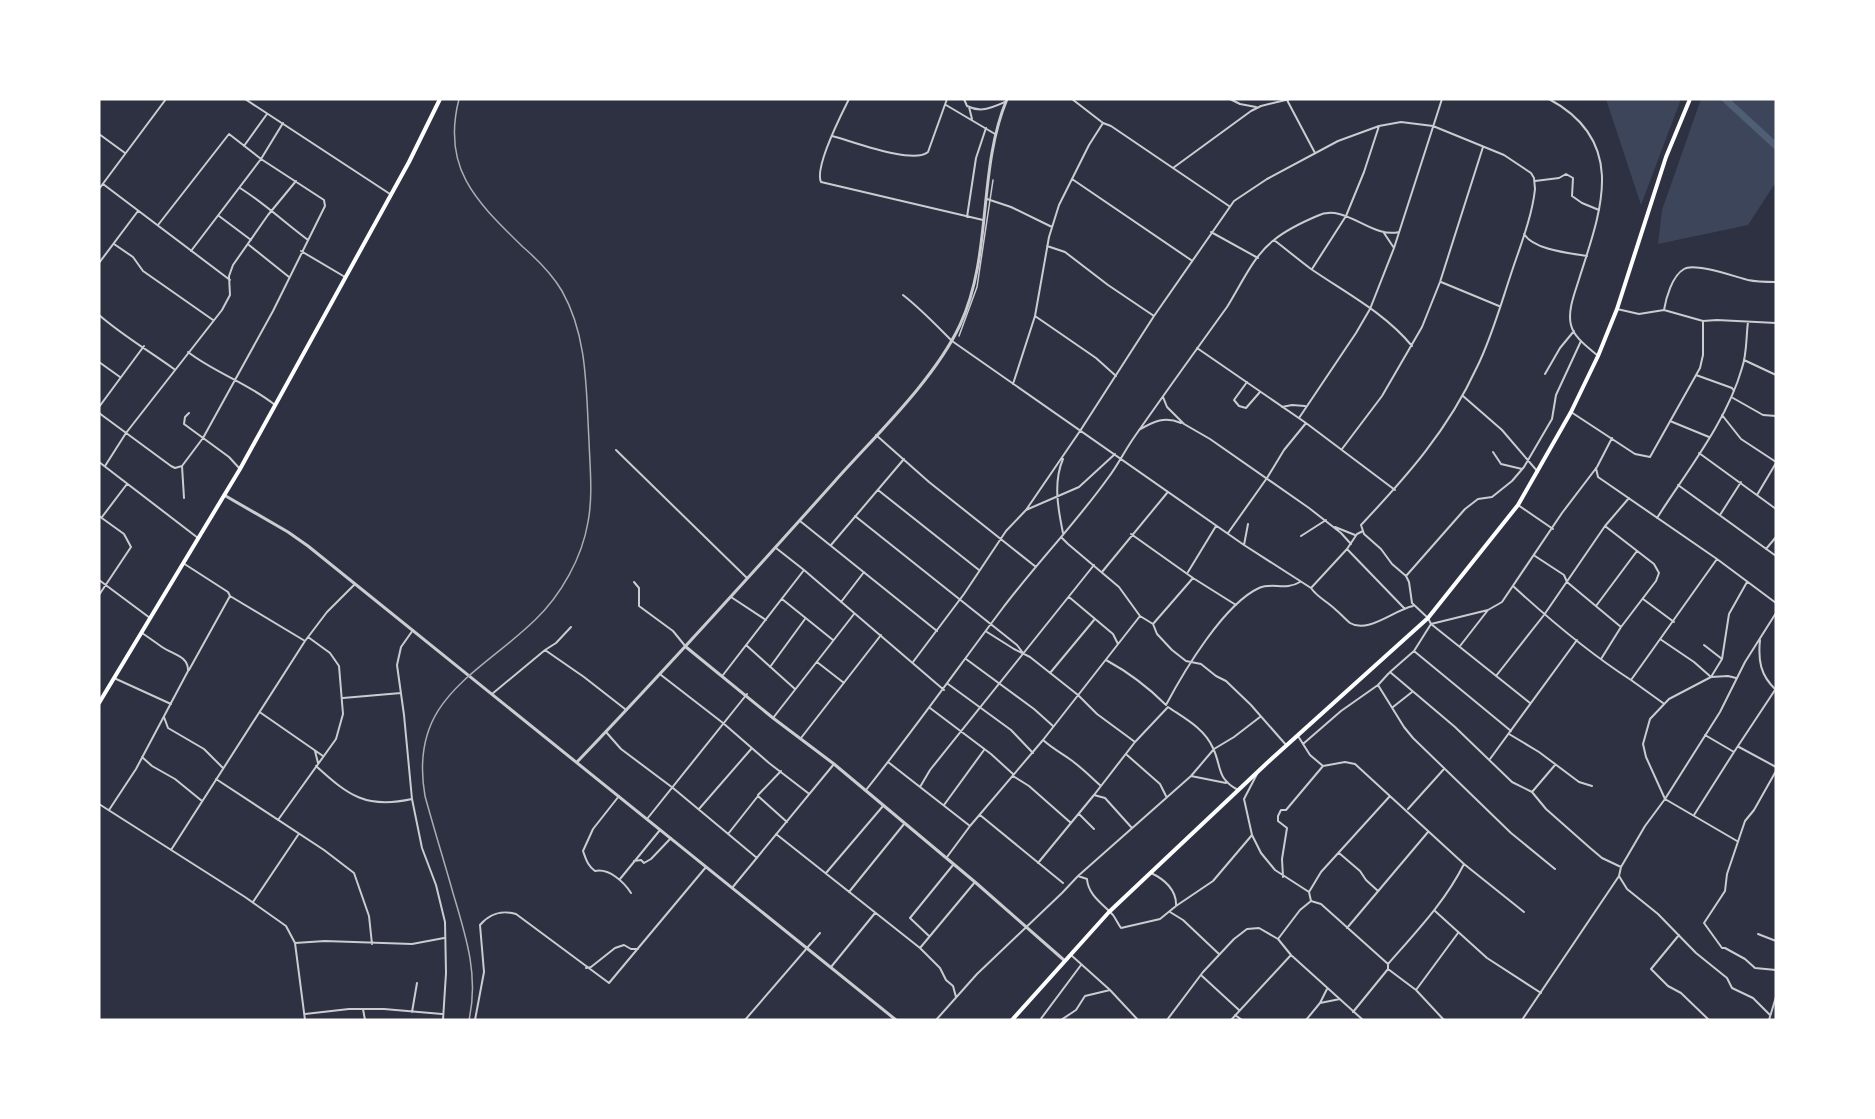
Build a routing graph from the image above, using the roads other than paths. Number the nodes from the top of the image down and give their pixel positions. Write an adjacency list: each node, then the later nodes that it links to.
1 (166, 99): 29 (street)
2 (245, 99): 17 (street)
3 (440, 99): 40 (main road)
4 (849, 99): 26 (street)
5 (947, 99): 14 (street)
6 (964, 99): 15 (street)
7 (1072, 99): 20 (street)
8 (1230, 99): 16 (street)
9 (1289, 99): 16 (street); 30 (street)
10 (1442, 99): 22 (street)
11 (1549, 99): 43 (street)
12 (1690, 99): 78 (main road)
13 (1007, 100): 15 (street); 25 (street)
14 (946, 105): 18 (street); 26 (street)
15 (969, 107): 18 (street)
16 (1257, 108): 32 (street)
17 (267, 113): 19 (street); 27 (street)
18 (972, 119): 23 (street)
19 (283, 123): 31 (street); 40 (street)
20 (1103, 123): 32 (street); 33 (street)
21 (1378, 126): 22 (street); 30 (street); 47 (street)
22 (1433, 126): 28 (street); 53 (street)
23 (986, 128): 25 (street); 48 (street)
24 (99, 134): 29 (street)
25 (995, 134): 41 (street)
26 (831, 136): 48 (street)
27 (244, 146): 31 (street); 50 (street)
28 (1483, 147): 36 (street); 73 (street)
29 (125, 153): 37 (street)
30 (1315, 153): 42 (street)
31 (261, 159): 35 (street); 38 (street)
32 (1172, 169): 42 (street)
33 (1072, 179): 51 (street); 67 (street)
34 (993, 180): 41 (street)
35 (296, 181): 45 (street); 57 (street)
36 (1535, 181): 43 (street); 55 (street)
37 (103, 184): 39 (street); 44 (street)
38 (240, 188): 45 (street); 46 (street)
39 (99, 189)
40 (390, 194): 71 (main road)
41 (988, 199): 49 (street); 51 (street); 88 (street)
42 (1229, 206): 52 (street)
43 (1599, 210): 65 (street)
44 (138, 211): 50 (street); 59 (street)
45 (271, 212): 56 (street); 57 (street)
46 (219, 216): 56 (street); 63 (street)
47 (1346, 216): 54 (street); 58 (street); 69 (street)
48 (967, 217): 49 (street)
49 (983, 220): 89 (street)
50 (158, 225): 63 (street)
51 (1052, 227): 61 (street)
52 (1211, 232): 66 (street); 67 (street)
53 (1399, 232): 54 (street); 62 (street)
54 (1384, 233): 62 (street)
55 (1524, 234): 65 (street); 76 (street)
56 (251, 240): 60 (street)
57 (308, 240): 64 (street)
58 (1274, 240): 66 (street); 69 (street)
59 (114, 244): 68 (street); 83 (street)
60 (248, 245): 70 (street); 72 (street)
61 (1047, 246): 81 (street); 82 (street)
62 (1394, 248): 77 (street)
63 (191, 251): 72 (street)
64 (302, 251): 70 (street); 71 (street)
65 (1587, 256): 87 (street)
66 (1258, 258): 93 (street)
67 (1192, 260): 82 (street)
68 (99, 263)
69 (1312, 269): 77 (street)
70 (289, 277): 104 (street)
71 (345, 277): 112 (main road)
72 (230, 280): 83 (street)
73 (1440, 282): 76 (street); 92 (street)
74 (1776, 282): 79 (street)
75 (903, 295): 89 (street)
76 (1499, 306): 109 (street)
77 (1370, 309): 92 (street); 113 (street)
78 (1617, 309): 79 (street); 95 (main road)
79 (1664, 310): 84 (street)
80 (99, 315): 91 (street)
81 (1035, 316): 100 (street); 106 (street)
82 (1154, 316): 100 (street)
83 (213, 320): 94 (street)
84 (1703, 321): 85 (street); 101 (street)
85 (1748, 322): 86 (street); 96 (street)
86 (1776, 323)
87 (1574, 331): 90 (street); 99 (street)
88 (959, 336)
89 (952, 341): 106 (street); 128 (street)
90 (1581, 341): 95 (street); 140 (street)
91 (144, 346): 98 (street); 103 (street)
92 (1412, 346): 132 (street)
93 (1197, 348): 105 (street); 110 (street)
94 (188, 352): 98 (street); 104 (street)
95 (1598, 356): 116 (main road)
96 (1744, 360): 102 (street); 107 (street)
97 (99, 362): 103 (street)
98 (174, 369): 127 (street)
99 (1545, 374)
100 (1116, 375): 125 (street)
101 (1696, 375): 107 (street); 122 (street)
102 (1776, 375)
103 (120, 377): 114 (street)
104 (235, 380): 112 (street); 130 (street)
105 (1247, 382): 108 (street); 108 (street)
106 (1013, 384): 125 (street)
107 (1734, 391): 111 (street)
108 (1260, 392): 115 (street)
109 (1463, 396): 140 (street); 154 (street)
110 (1163, 397): 124 (street); 126 (street)
111 (1732, 397): 119 (street); 120 (street)
112 (275, 405): 146 (main road)
113 (1306, 406): 115 (street); 121 (street)
114 (99, 407)
115 (1281, 407): 121 (street)
116 (1571, 412): 131 (street); 148 (main road)
117 (99, 413): 127 (street)
118 (189, 413): 130 (street)
119 (1722, 415): 129 (street); 142 (street)
120 (1776, 416)
121 (1299, 418): 123 (street)
122 (1670, 421): 129 (street); 131 (street)
123 (1306, 423): 132 (street); 149 (street)
124 (1184, 424): 126 (street); 149 (street)
125 (1080, 431): 135 (street); 137 (street)
126 (1138, 432): 138 (street)
127 (126, 433): 143 (street); 144 (street)
128 (876, 435): 139 (street); 169 (street)
129 (1709, 437): 136 (street)
130 (203, 438): 144 (street); 146 (street)
131 (1611, 438): 145 (street)
132 (1342, 449): 154 (street)
133 (616, 450): 204 (street)
134 (1493, 452): 147 (street)
135 (1065, 453): 158 (street); 163 (street)
136 (1699, 453): 150 (street); 152 (street)
137 (1115, 454): 138 (street); 158 (street)
138 (1120, 457): 155 (street); 178 (street)
139 (904, 459): 153 (street); 183 (street)
140 (1528, 461): 147 (street); 148 (street)
141 (99, 462): 143 (street)
142 (1776, 463): 157 (street)
143 (105, 466): 151 (street)
144 (182, 466): 159 (street)
145 (1596, 468): 160 (street); 174 (street)
146 (240, 469): 156 (main road)
147 (1522, 469): 202 (street)
148 (1538, 472): 161 (main road)
149 (1268, 478): 168 (street); 177 (street)
150 (1741, 482): 157 (street); 164 (street)
151 (127, 484): 166 (street); 182 (street)
152 (1678, 485): 164 (street); 167 (street)
153 (879, 490): 165 (street); 198 (street)
154 (1395, 490): 175 (street)
155 (1167, 492): 172 (street); 176 (street)
156 (224, 495): 182 (main road); 210 (street)
157 (1757, 495): 162 (street)
158 (1058, 497): 163 (street); 178 (street)
159 (184, 498)
160 (1629, 498): 167 (street); 173 (street)
161 (1518, 505): 174 (street); 233 (main road)
162 (1776, 509)
163 (1026, 510): 183 (street)
164 (1720, 515): 189 (street)
165 (855, 516): 185 (street); 220 (street)
166 (100, 517): 211 (street)
167 (1657, 518): 193 (street)
168 (1326, 520): 171 (street); 179 (street)
169 (800, 521): 185 (street); 187 (street)
170 (1248, 524): 186 (street)
171 (1330, 525): 180 (street); 184 (street)
172 (1216, 526): 177 (street); 201 (street)
173 (1605, 526): 190 (street); 208 (street)
174 (1553, 529): 191 (street)
175 (1363, 531): 180 (street); 202 (street)
176 (1131, 534): 200 (street); 201 (street)
177 (1228, 534): 186 (street)
178 (1063, 535): 195 (street); 196 (street)
179 (1301, 536)
180 (1356, 536): 184 (street)
181 (1776, 537): 189 (street)
182 (198, 538): 194 (main road)
183 (1000, 539): 196 (street); 198 (street)
184 (1351, 543): 188 (street)
185 (831, 545): 199 (street)
186 (1244, 545): 207 (street)
187 (775, 548): 197 (street); 204 (street)
188 (1347, 549): 213 (street); 226 (street)
189 (1766, 549): 192 (street)
190 (1636, 551): 219 (street); 225 (street)
191 (1535, 556): 208 (street); 212 (street)
192 (1776, 556)
193 (1717, 559): 209 (street); 237 (street)
194 (183, 563): 215 (street); 232 (main road)
195 (1094, 564): 200 (street); 216 (street)
196 (1037, 567): 240 (street)
197 (804, 570): 218 (street); 221 (street)
198 (979, 570): 220 (street)
199 (864, 572): 221 (street); 244 (street)
200 (1102, 572): 231 (street)
201 (1187, 573): 203 (street)
202 (1406, 576): 224 (street)
203 (1193, 578): 223 (street); 238 (street)
204 (748, 579): 217 (street)
205 (99, 580): 211 (street)
206 (634, 582): 259 (street)
207 (1300, 582): 213 (street); 223 (street)
208 (1568, 582): 225 (street); 230 (street)
209 (1748, 582): 222 (street); 266 (street)
210 (355, 584): 243 (street); 248 (street)
211 (106, 585): 214 (street); 232 (street)
212 (1513, 586): 227 (street); 230 (street)
213 (1311, 588): 226 (street)
214 (99, 596)
215 (230, 596): 253 (street); 272 (street)
216 (1068, 596): 236 (street); 262 (street)
217 (731, 597): 235 (street); 259 (street)
218 (781, 598): 234 (street); 235 (street)
219 (1643, 599): 237 (street); 242 (street)
220 (959, 600): 240 (street); 244 (street)
221 (840, 602): 228 (street)
222 (1776, 603)
223 (1236, 605): 268 (street)
224 (1414, 606): 226 (street); 233 (street)
225 (1596, 606): 242 (street)
226 (1404, 608)
227 (1488, 610): 239 (street); 258 (street)
228 (854, 614): 247 (street); 251 (street)
229 (1776, 614): 249 (street)
230 (1544, 615): 252 (street); 277 (street)
231 (1140, 616): 238 (street); 255 (street)
232 (150, 618): 246 (main road)
233 (1428, 618): 239 (street); 314 (main road)
234 (805, 619): 251 (street); 271 (street)
235 (766, 620): 256 (street)
236 (1094, 620): 255 (street); 275 (street)
237 (1674, 622): 250 (street)
238 (1153, 624): 268 (street)
239 (1431, 624): 258 (street); 261 (street)
240 (991, 626): 245 (street); 262 (street)
241 (571, 627): 254 (street)
242 (1621, 627): 265 (street)
243 (413, 630): 290 (street); 291 (street)
244 (937, 631): 270 (street)
245 (987, 632): 262 (street); 264 (street)
246 (141, 633): 272 (street); 279 (main road)
247 (881, 636): 270 (street); 282 (street)
248 (309, 637): 253 (street); 294 (street)
249 (1760, 638): 280 (street); 288 (street)
250 (1660, 639): 278 (street); 281 (street)
251 (833, 640): 269 (street)
252 (1577, 640): 265 (street); 296 (street)
253 (305, 641): 304 (street)
254 (556, 643): 260 (street); 263 (street)
255 (1119, 644): 267 (street)
256 (746, 645): 271 (street); 276 (street)
257 (1704, 645): 266 (street)
258 (1460, 646): 277 (street)
259 (686, 647): 274 (street); 276 (street)
260 (545, 650): 263 (street); 291 (street)
261 (1414, 651): 273 (street); 312 (street)
262 (1023, 653): 275 (street); 284 (street)
263 (555, 656): 303 (street)
264 (966, 659): 283 (street); 284 (street)
265 (1601, 659): 281 (street)
266 (1722, 659): 278 (street)
267 (1106, 660): 293 (street); 299 (street)
268 (1193, 661): 299 (street); 306 (street)
269 (817, 662): 282 (street); 286 (street)
270 (913, 662): 287 (street)
271 (771, 667): 286 (street)
272 (188, 671): 298 (street)
273 (1390, 672): 285 (street); 289 (street)
274 (660, 674): 303 (street); 308 (street)
275 (1050, 674): 293 (street)
276 (723, 675): 292 (street)
277 (1496, 676): 296 (street)
278 (1711, 677): 280 (street); 297 (street)
279 (114, 678): 295 (main road); 298 (street)
280 (1737, 679): 313 (street)
281 (1631, 680): 297 (street)
282 (844, 683): 315 (street)
283 (948, 684): 287 (street); 302 (street)
284 (999, 684): 302 (street); 309 (street)
285 (1378, 685): 300 (street); 318 (street)
286 (795, 689): 307 (street)
287 (944, 690): 301 (street)
288 (1776, 690): 320 (street)
289 (1413, 692): 300 (street); 330 (street)
290 (401, 693): 294 (street); 359 (street)
291 (492, 694): 332 (street)
292 (747, 694): 307 (street); 308 (street)
293 (1078, 695): 309 (street); 317 (street)
294 (343, 698): 328 (street)
295 (99, 703)
296 (1530, 703): 312 (street)
297 (1663, 704): 360 (street)
298 (171, 705): 305 (street)
299 (1167, 706): 317 (street); 322 (street)
300 (1393, 707): 338 (street)
301 (930, 708): 311 (street); 331 (street)
302 (980, 708): 311 (street); 326 (street)
303 (626, 710): 310 (street)
304 (260, 712): 324 (street); 337 (street)
305 (164, 717): 329 (street); 337 (street)
306 (1260, 717): 319 (street); 322 (street)
307 (773, 718): 315 (street)
308 (723, 723): 321 (street); 349 (street)
309 (1053, 726): 316 (street)
310 (606, 732): 332 (street); 349 (street)
311 (961, 732): 323 (street); 348 (street)
312 (1510, 732): 330 (street); 335 (street)
313 (1705, 735): 325 (street); 360 (street)
314 (1298, 736): 318 (street); 319 (main road)
315 (801, 738): 333 (street)
316 (1043, 740): 326 (street); 346 (street)
317 (1135, 742): 327 (street)
318 (1303, 744): 336 (street)
319 (1287, 746): 341 (main road)
320 (1738, 746): 325 (street); 339 (street)
321 (752, 748): 340 (street); 366 (street)
322 (1214, 749): 343 (street); 345 (street)
323 (984, 750): 342 (street); 363 (street)
324 (315, 751): 328 (street); 334 (street)
325 (1734, 752): 369 (street)
326 (1032, 753): 342 (street)
327 (1126, 755): 346 (street); 358 (street)
328 (323, 756): 334 (street)
329 (142, 757): 361 (street); 365 (street)
330 (1490, 759): 352 (street)
331 (888, 762): 348 (street); 351 (street)
332 (577, 763): 356 (street)
333 (834, 764): 351 (street); 353 (street)
334 (317, 765): 359 (street); 372 (street)
335 (1555, 765): 347 (street); 352 (street)
336 (1323, 766): 355 (street); 402 (street)
337 (223, 768): 344 (street)
338 (1444, 769): 367 (street); 397 (street)
339 (1776, 769): 386 (street)
340 (781, 771): 353 (street); 357 (street)
341 (1258, 772): 350 (main road); 384 (street)
342 (1013, 775): 370 (street); 374 (street)
343 (1191, 776): 345 (street); 358 (street)
344 (216, 779): 361 (street); 372 (street)
345 (1227, 783): 350 (street)
346 (1101, 786): 354 (street)
347 (1592, 786)
348 (920, 787): 363 (street)
349 (673, 788): 366 (street); 371 (street)
350 (1238, 790): 399 (main road)
351 (865, 791): 364 (street)
352 (1532, 792): 396 (street)
353 (808, 793): 373 (street)
354 (1094, 795): 368 (street); 377 (street)
355 (1390, 795): 367 (street); 388 (street)
356 (619, 796): 371 (street); 403 (street)
357 (758, 796): 373 (street); 382 (street)
358 (1166, 796): 377 (street)
359 (412, 799): 426 (street)
360 (1665, 799): 369 (street); 396 (street)
361 (202, 801): 387 (street)
362 (99, 804): 365 (street)
363 (944, 804): 376 (street)
364 (883, 806): 375 (street); 398 (street)
365 (109, 810): 387 (street)
366 (698, 810): 382 (street)
367 (1407, 810): 380 (street)
368 (1079, 814): 374 (street); 378 (street)
369 (1694, 815): 386 (street)
370 (980, 816): 376 (street); 392 (street)
371 (647, 819): 379 (street)
372 (278, 820): 381 (street)
373 (787, 822): 383 (street)
374 (1071, 823): 392 (street)
375 (904, 824): 390 (street); 408 (street)
376 (970, 826): 390 (street)
377 (1132, 828): 400 (street)
378 (1094, 829)
379 (660, 830): 385 (street); 391 (street)
380 (1428, 832): 393 (street); 407 (street)
381 (298, 834): 412 (street); 430 (street)
382 (728, 834): 389 (street)
383 (776, 834): 389 (street); 398 (street)
384 (1252, 835): 402 (street); 413 (street)
385 (670, 838): 391 (street); 395 (street)
386 (1737, 841): 443 (street)
387 (171, 850): 412 (street)
388 (1339, 853): 407 (street); 409 (street)
389 (757, 858): 406 (street)
390 (946, 859): 394 (street)
391 (634, 861): 403 (street)
392 (1038, 863): 405 (street)
393 (1464, 864): 414 (street); 417 (street)
394 (953, 865): 404 (street); 425 (street)
395 (706, 867): 406 (street); 432 (street)
396 (1621, 867): 401 (street)
397 (1555, 869)
398 (826, 873): 408 (street)
399 (1151, 873): 413 (street); 415 (main road)
400 (1078, 876): 415 (street); 419 (street)
401 (1619, 876): 424 (street); 449 (street)
402 (1283, 877): 409 (street)
403 (620, 879): 410 (street)
404 (975, 882): 419 (street); 425 (street)
405 (1063, 883)
406 (732, 888): 433 (street)
407 (1378, 891): 420 (street)
408 (849, 892): 418 (street)
409 (1309, 892): 411 (street)
410 (631, 893)
411 (1311, 901): 420 (street); 427 (street)
412 (253, 902): 429 (street)
413 (1176, 906): 416 (street)
414 (1435, 910): 422 (street); 438 (street)
415 (1109, 912): 416 (street); 434 (main road)
416 (1170, 912): 435 (street)
417 (1524, 912)
418 (875, 913): 431 (street); 441 (street)
419 (1027, 927): 437 (street); 451 (street)
420 (1347, 928): 438 (street)
421 (820, 933): 433 (street)
422 (1458, 933): 448 (street); 449 (street)
423 (1758, 934): 428 (street)
424 (1679, 935): 461 (street); 480 (street)
425 (929, 936): 431 (street)
426 (445, 938): 430 (street); 459 (street)
427 (1278, 939): 435 (street); 436 (street)
428 (1776, 941)
429 (295, 944): 430 (street); 458 (street)
430 (372, 944)
431 (920, 948): 451 (street)
432 (638, 949): 440 (street); 440 (street)
433 (808, 949): 441 (street); 466 (street)
434 (1071, 954): 437 (main road); 439 (street)
435 (1219, 954): 444 (street)
436 (1291, 955): 446 (street); 455 (street)
437 (1065, 961): 469 (main road)
438 (1388, 964): 442 (street)
439 (1081, 965): 447 (street); 470 (street)
440 (586, 968): 465 (street)
441 (831, 968): 467 (street)
442 (1388, 969): 448 (street); 457 (street)
443 (1776, 970)
444 (1202, 976): 455 (street); 473 (street)
445 (417, 983): 456 (street)
446 (1327, 989): 452 (street); 453 (street)
447 (1110, 990): 471 (street); 472 (street)
448 (1416, 990): 478 (street)
449 (1541, 993): 479 (street)
450 (1776, 997): 461 (street)
451 (956, 998): 468 (street)
452 (1340, 999): 453 (street); 457 (street)
453 (1320, 1003): 476 (street)
454 (363, 1009): 456 (street); 458 (street); 463 (street)
455 (1239, 1010): 460 (street)
456 (412, 1012): 459 (street)
457 (1353, 1012): 477 (street)
458 (305, 1014): 462 (street)
459 (442, 1014): 464 (street)
460 (1235, 1015): 474 (street); 475 (street)
461 (1770, 1015): 481 (street)
462 (305, 1020)
463 (365, 1020)
464 (442, 1020)
465 (475, 1020)
466 (745, 1020)
467 (896, 1020)
468 (936, 1020)
469 (1012, 1020)
470 (1040, 1020)
471 (1061, 1020)
472 (1138, 1020)
473 (1167, 1020)
474 (1231, 1020)
475 (1242, 1020)
476 (1306, 1020)
477 (1363, 1020)
478 (1444, 1020)
479 (1522, 1020)
480 (1709, 1020)
481 (1769, 1020)

